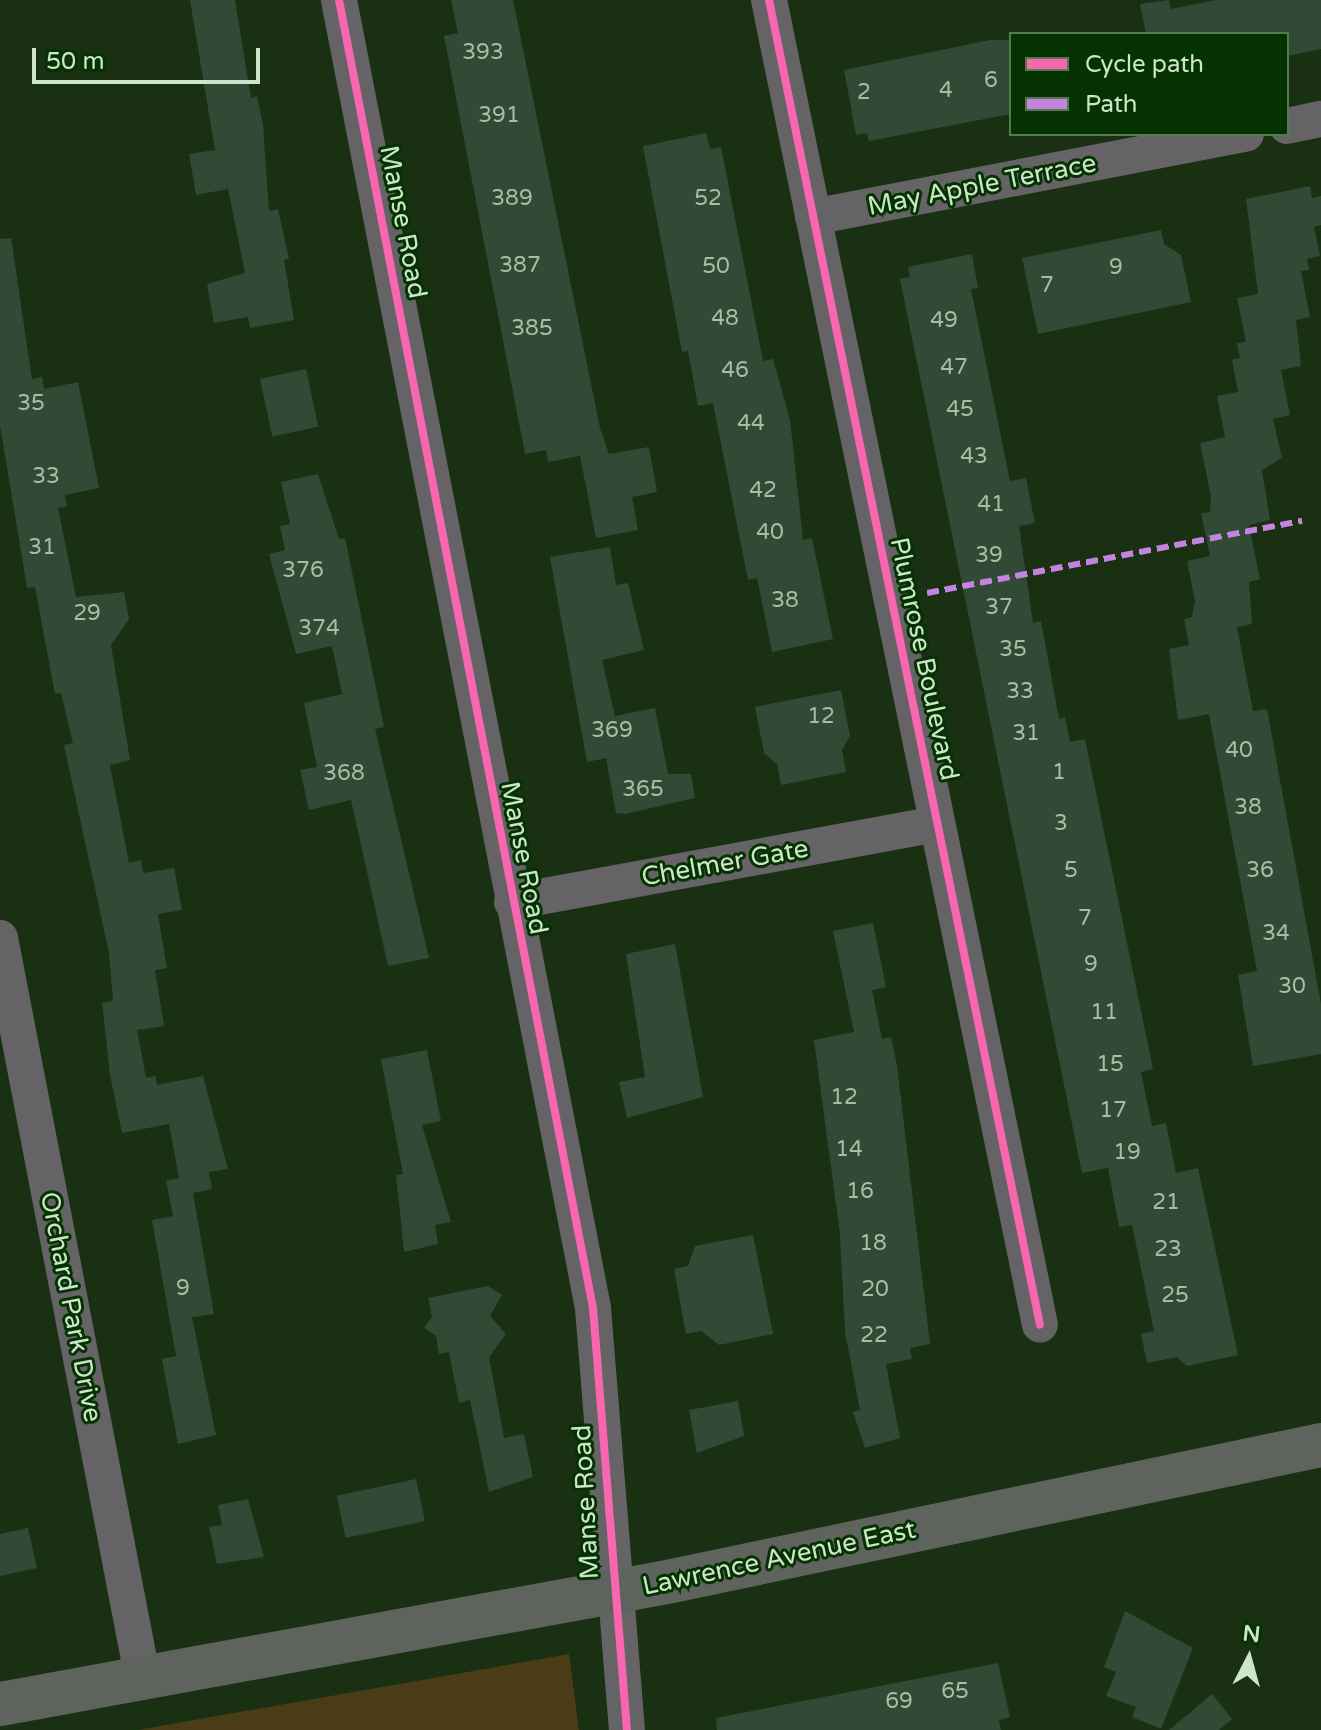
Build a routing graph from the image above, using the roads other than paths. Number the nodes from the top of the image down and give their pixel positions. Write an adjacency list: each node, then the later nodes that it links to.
1 (339, 0): 8 (street, Manse Road)
2 (769, 0): 6 (street, Plumrose Boulevard)
3 (1321, 119): 4 (street)
4 (1289, 126)
5 (1236, 136): 6 (street, May Apple Terrace)
6 (813, 217): 7 (street, Plumrose Boulevard)
7 (937, 824): 8 (street, Chelmer Gate); 10 (street, Plumrose Boulevard)
8 (512, 902): 12 (street, Manse Road)
9 (0, 938): 13 (street, Orchard Park Drive)
10 (1040, 1325)
11 (1321, 1445): 12 (main road, Lawrence Avenue East)
12 (611, 1593): 13 (main road, Lawrence Avenue East); 15 (street, Manse Road)
13 (142, 1675): 14 (main road, Lawrence Avenue East)
14 (0, 1704)
15 (627, 1730)

